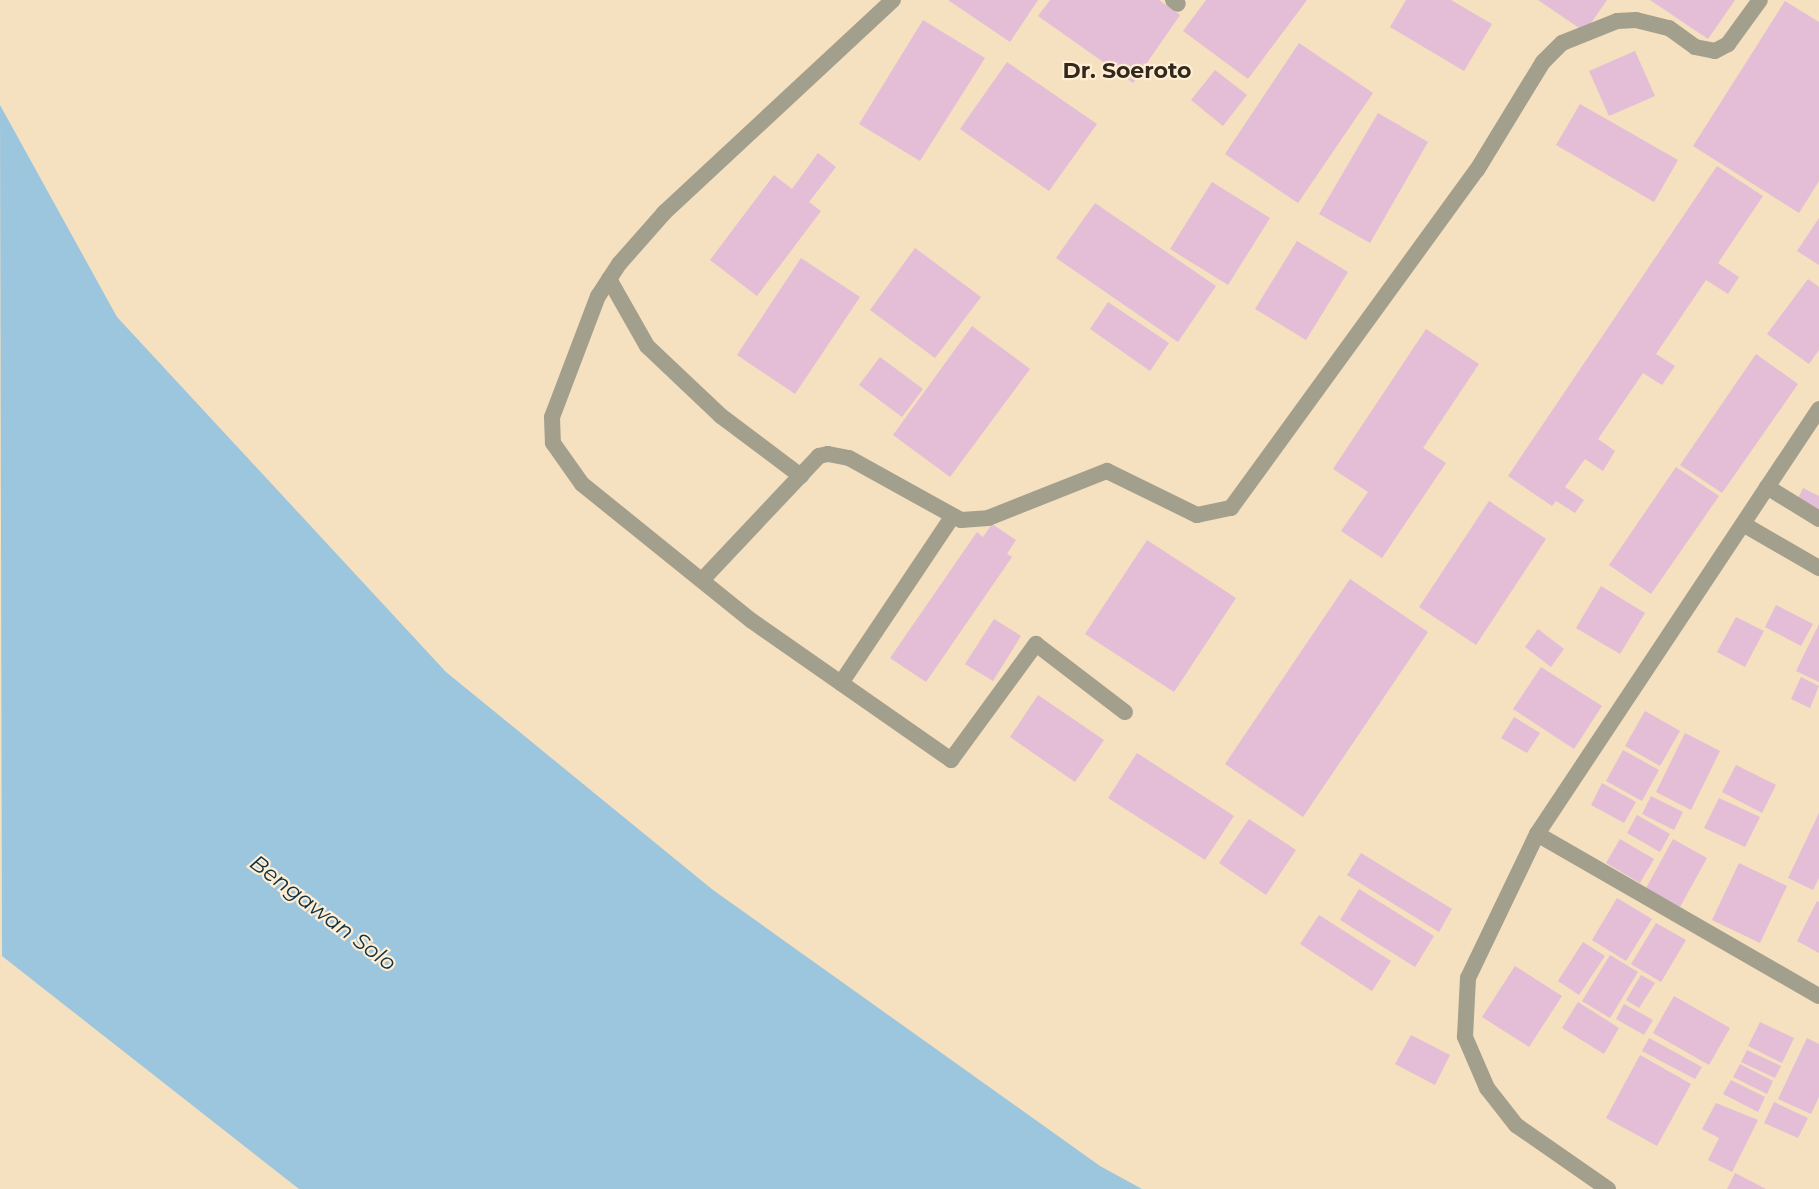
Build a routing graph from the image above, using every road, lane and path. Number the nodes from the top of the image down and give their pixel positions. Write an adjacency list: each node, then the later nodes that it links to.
1 (893, 0): 3 (street)
2 (1760, 0): 7 (street)
3 (609, 279): 5 (street); 11 (street)
4 (1819, 409): 6 (street)
5 (801, 476): 7 (street); 11 (street)
6 (1767, 487): 8 (street); 9 (street)
7 (952, 517): 12 (street)
8 (1819, 519)
9 (1743, 524): 10 (street); 14 (street)
10 (1819, 568)
11 (704, 578): 12 (street)
12 (841, 683): 13 (street)
13 (1125, 712)
14 (1537, 834): 15 (street); 16 (street)
15 (1819, 996)
16 (1608, 1189)

